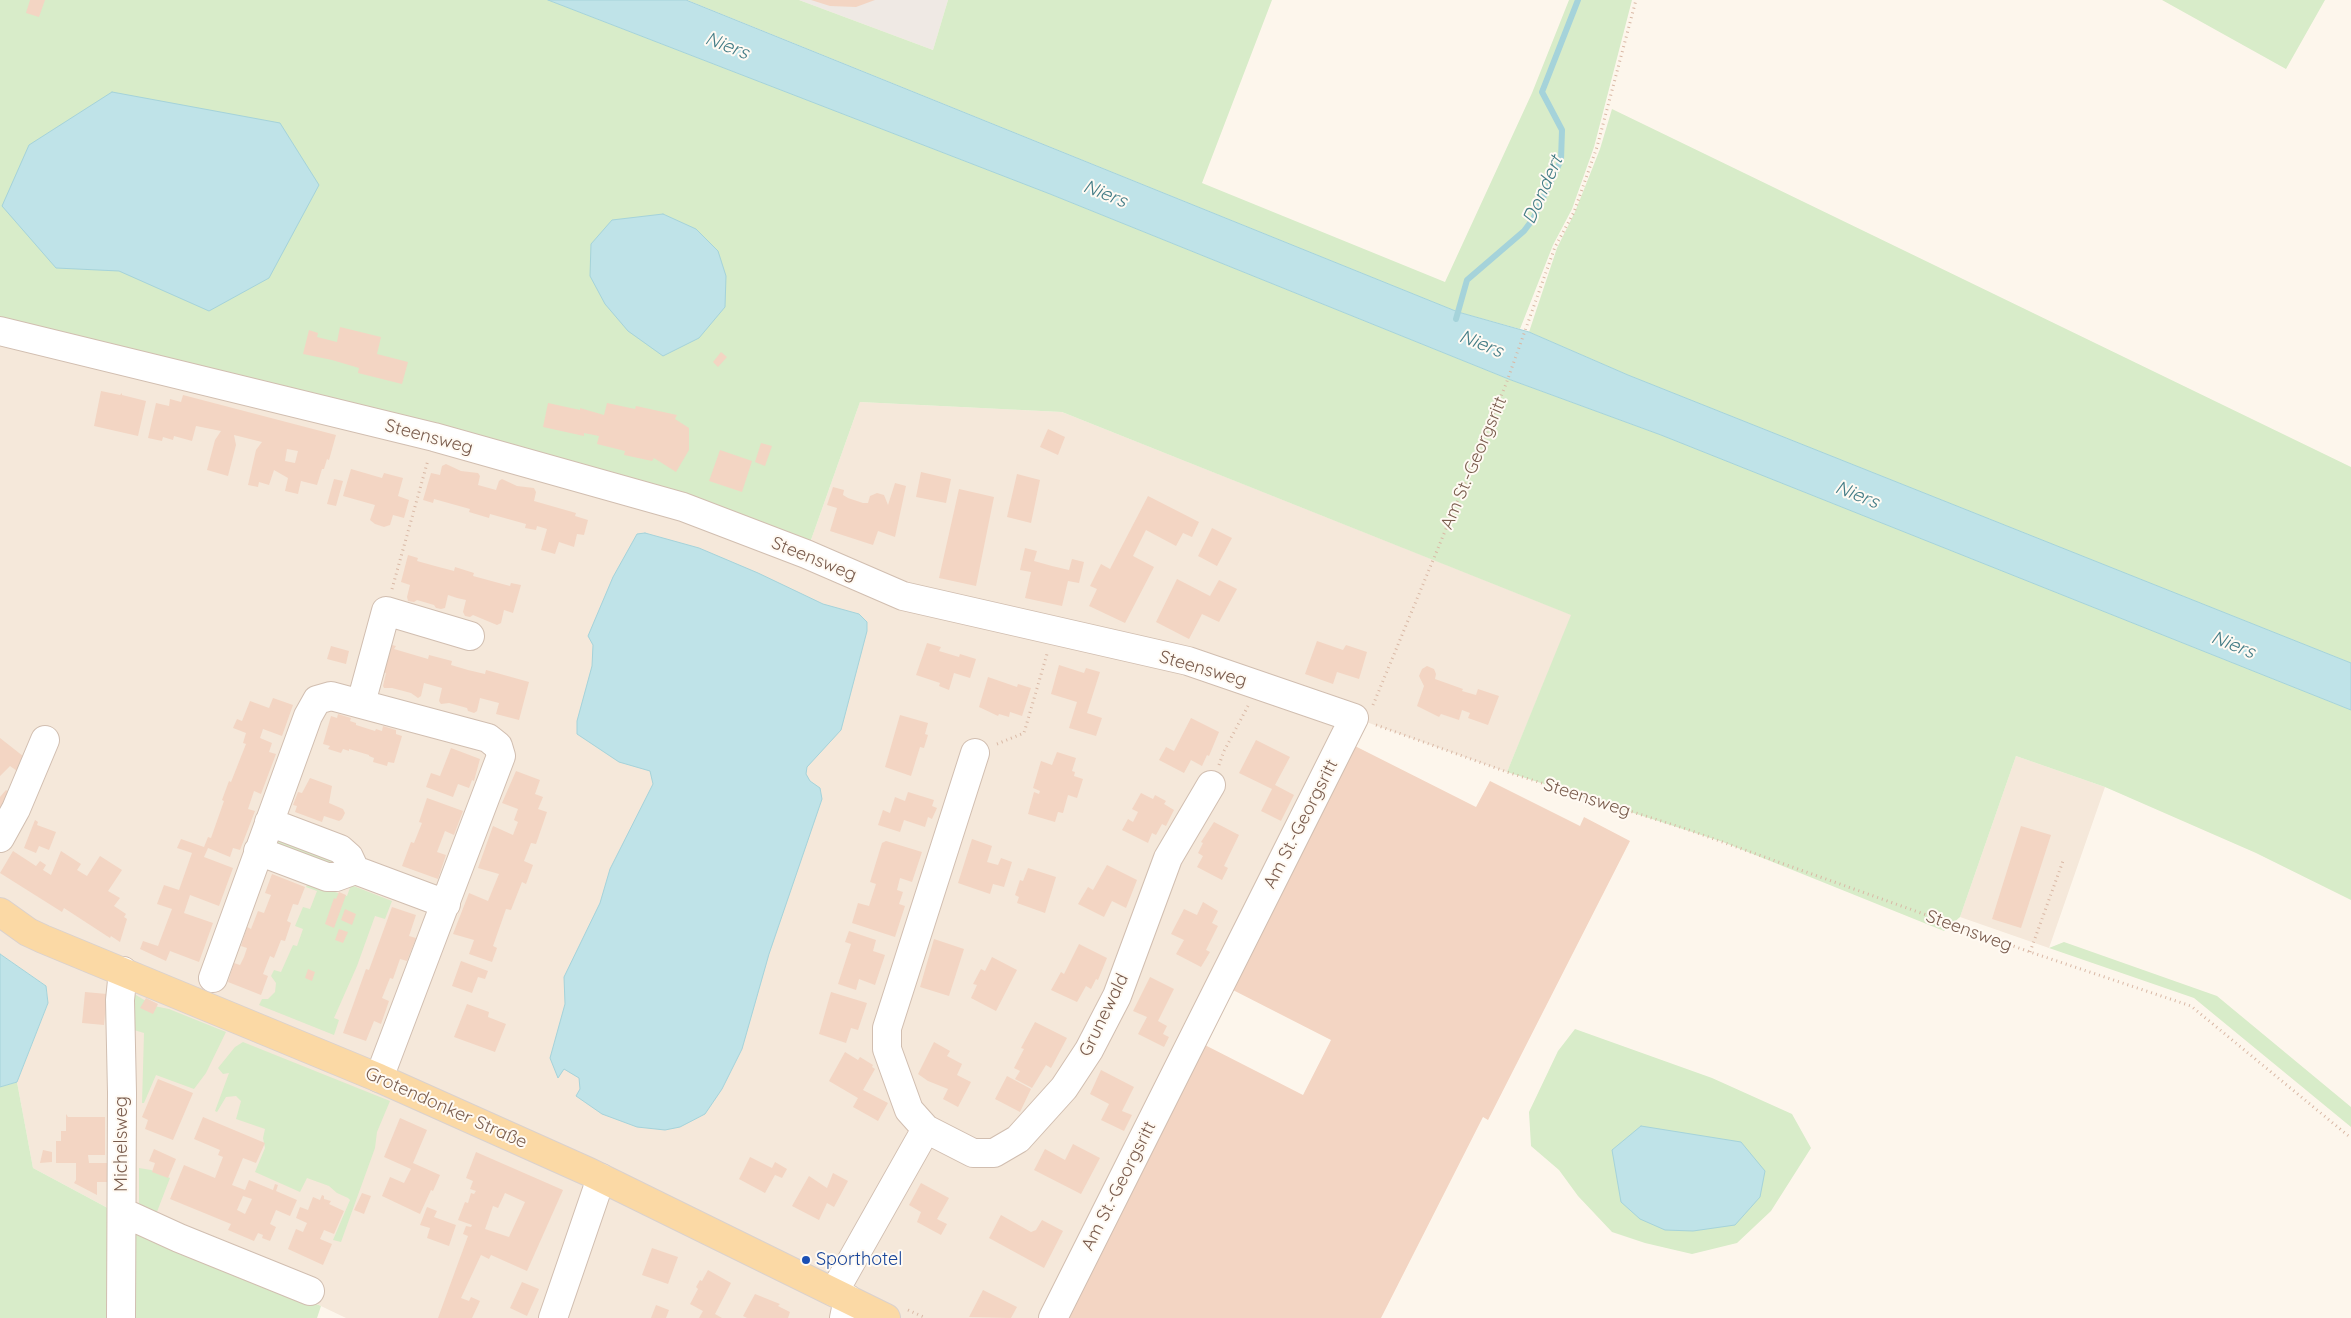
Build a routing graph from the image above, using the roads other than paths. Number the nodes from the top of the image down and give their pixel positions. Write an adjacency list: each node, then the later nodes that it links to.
1 (0, 331): 4 (street, Steensweg)
2 (470, 636): 3 (street)
3 (361, 703): 8 (street); 12 (street)
4 (1354, 718): 25 (street, Am St.-Georgsritt)
5 (45, 740): 9 (street)
6 (975, 753): 17 (street, Grunewald)
7 (1211, 786): 17 (street, Grunewald)
8 (269, 822): 10 (street); 11 (street)
9 (0, 838)
10 (258, 851): 11 (street); 15 (street)
11 (355, 870): 12 (street)
12 (446, 904): 16 (street)
13 (0, 912): 14 (main road, Grotendonker Straße)
14 (123, 971): 16 (main road, Grotendonker Straße); 19 (street, Michelsweg)
15 (213, 978)
16 (379, 1078): 18 (main road, Grotendonker Straße)
17 (926, 1130): 21 (street)
18 (601, 1178): 21 (main road, Grotendonker Straße); 23 (street)
19 (122, 1212): 20 (street); 22 (street, Michelsweg)
20 (310, 1291)
21 (842, 1303): 24 (main road, Grotendonker Straße)
22 (121, 1318)
23 (553, 1318)
24 (884, 1318)
25 (1053, 1318)

